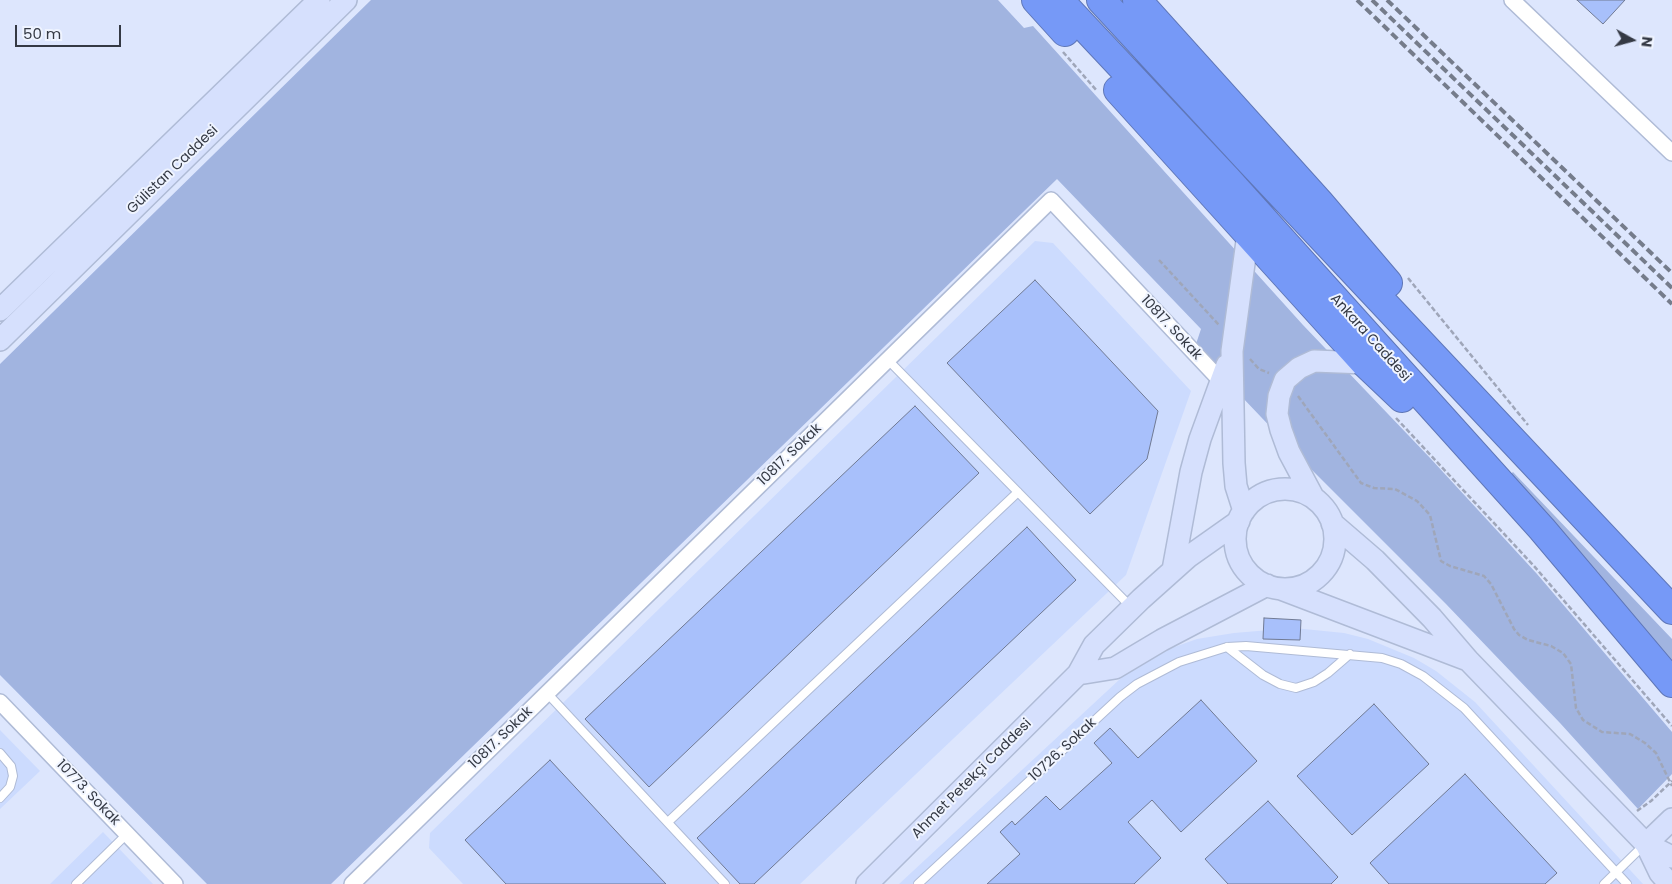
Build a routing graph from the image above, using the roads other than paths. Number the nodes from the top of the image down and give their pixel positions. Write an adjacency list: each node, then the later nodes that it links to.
1 (319, 0): 10 (street, Gülistan Caddesi)
2 (346, 0): 11 (street, Gülistan Caddesi)
3 (1036, 0): 9 (highway)
4 (1059, 0): 20 (highway, Ankara Caddesi)
5 (1101, 0): 21 (highway)
6 (1137, 0): 21 (highway)
7 (1512, 0): 8 (street)
8 (1672, 153)
9 (1248, 234): 12 (street); 14 (highway)
10 (0, 310)
11 (0, 340)
12 (1233, 346): 15 (street); 18 (street)
13 (888, 360): 15 (street, 10817. Sokak); 16 (lane); 31 (street, 10817. Sokak)
14 (1365, 363): 17 (street); 20 (highway)
15 (1221, 381): 22 (street)
16 (1018, 492): 24 (lane); 36 (lane)
17 (1313, 497): 18 (street); 19 (street)
18 (1241, 516): 22 (street, Ahmet Petekçi Caddesi); 23 (street)
19 (1332, 523): 23 (street); 28 (street)
20 (1542, 529): 30 (highway, Ankara Caddesi)
21 (1620, 554): 25 (highway)
22 (1173, 570): 24 (street, Ahmet Petekçi Caddesi)
23 (1273, 587): 28 (street); 29 (street)
24 (1132, 608): 29 (street, Ahmet Petekçi Caddesi)
25 (1672, 610)
26 (1227, 647): 27 (lane, 10726. Sokak); 27 (lane); 46 (lane, 10726. Sokak)
27 (1350, 654): 40 (lane, 10726. Sokak)
28 (1468, 660): 38 (street)
29 (1078, 674): 45 (street, Ahmet Petekçi Caddesi)
30 (1672, 683)
31 (547, 693): 36 (lane); 43 (street, 10817. Sokak)
32 (0, 702): 37 (street, 10773. Sokak)
33 (0, 753): 34 (lane)
34 (0, 798)
35 (1672, 819): 38 (street)
36 (668, 822): 44 (lane)
37 (127, 834): 41 (lane); 42 (street, 10773. Sokak)
38 (1646, 844): 39 (street); 40 (lane); 49 (street)
39 (1672, 857)
40 (1617, 872): 47 (lane); 48 (lane, 10726. Sokak)
41 (76, 884)
42 (175, 884)
43 (352, 884)
44 (725, 884)
45 (867, 884)
46 (918, 884)
47 (1604, 884)
48 (1628, 884)
49 (1670, 884)

